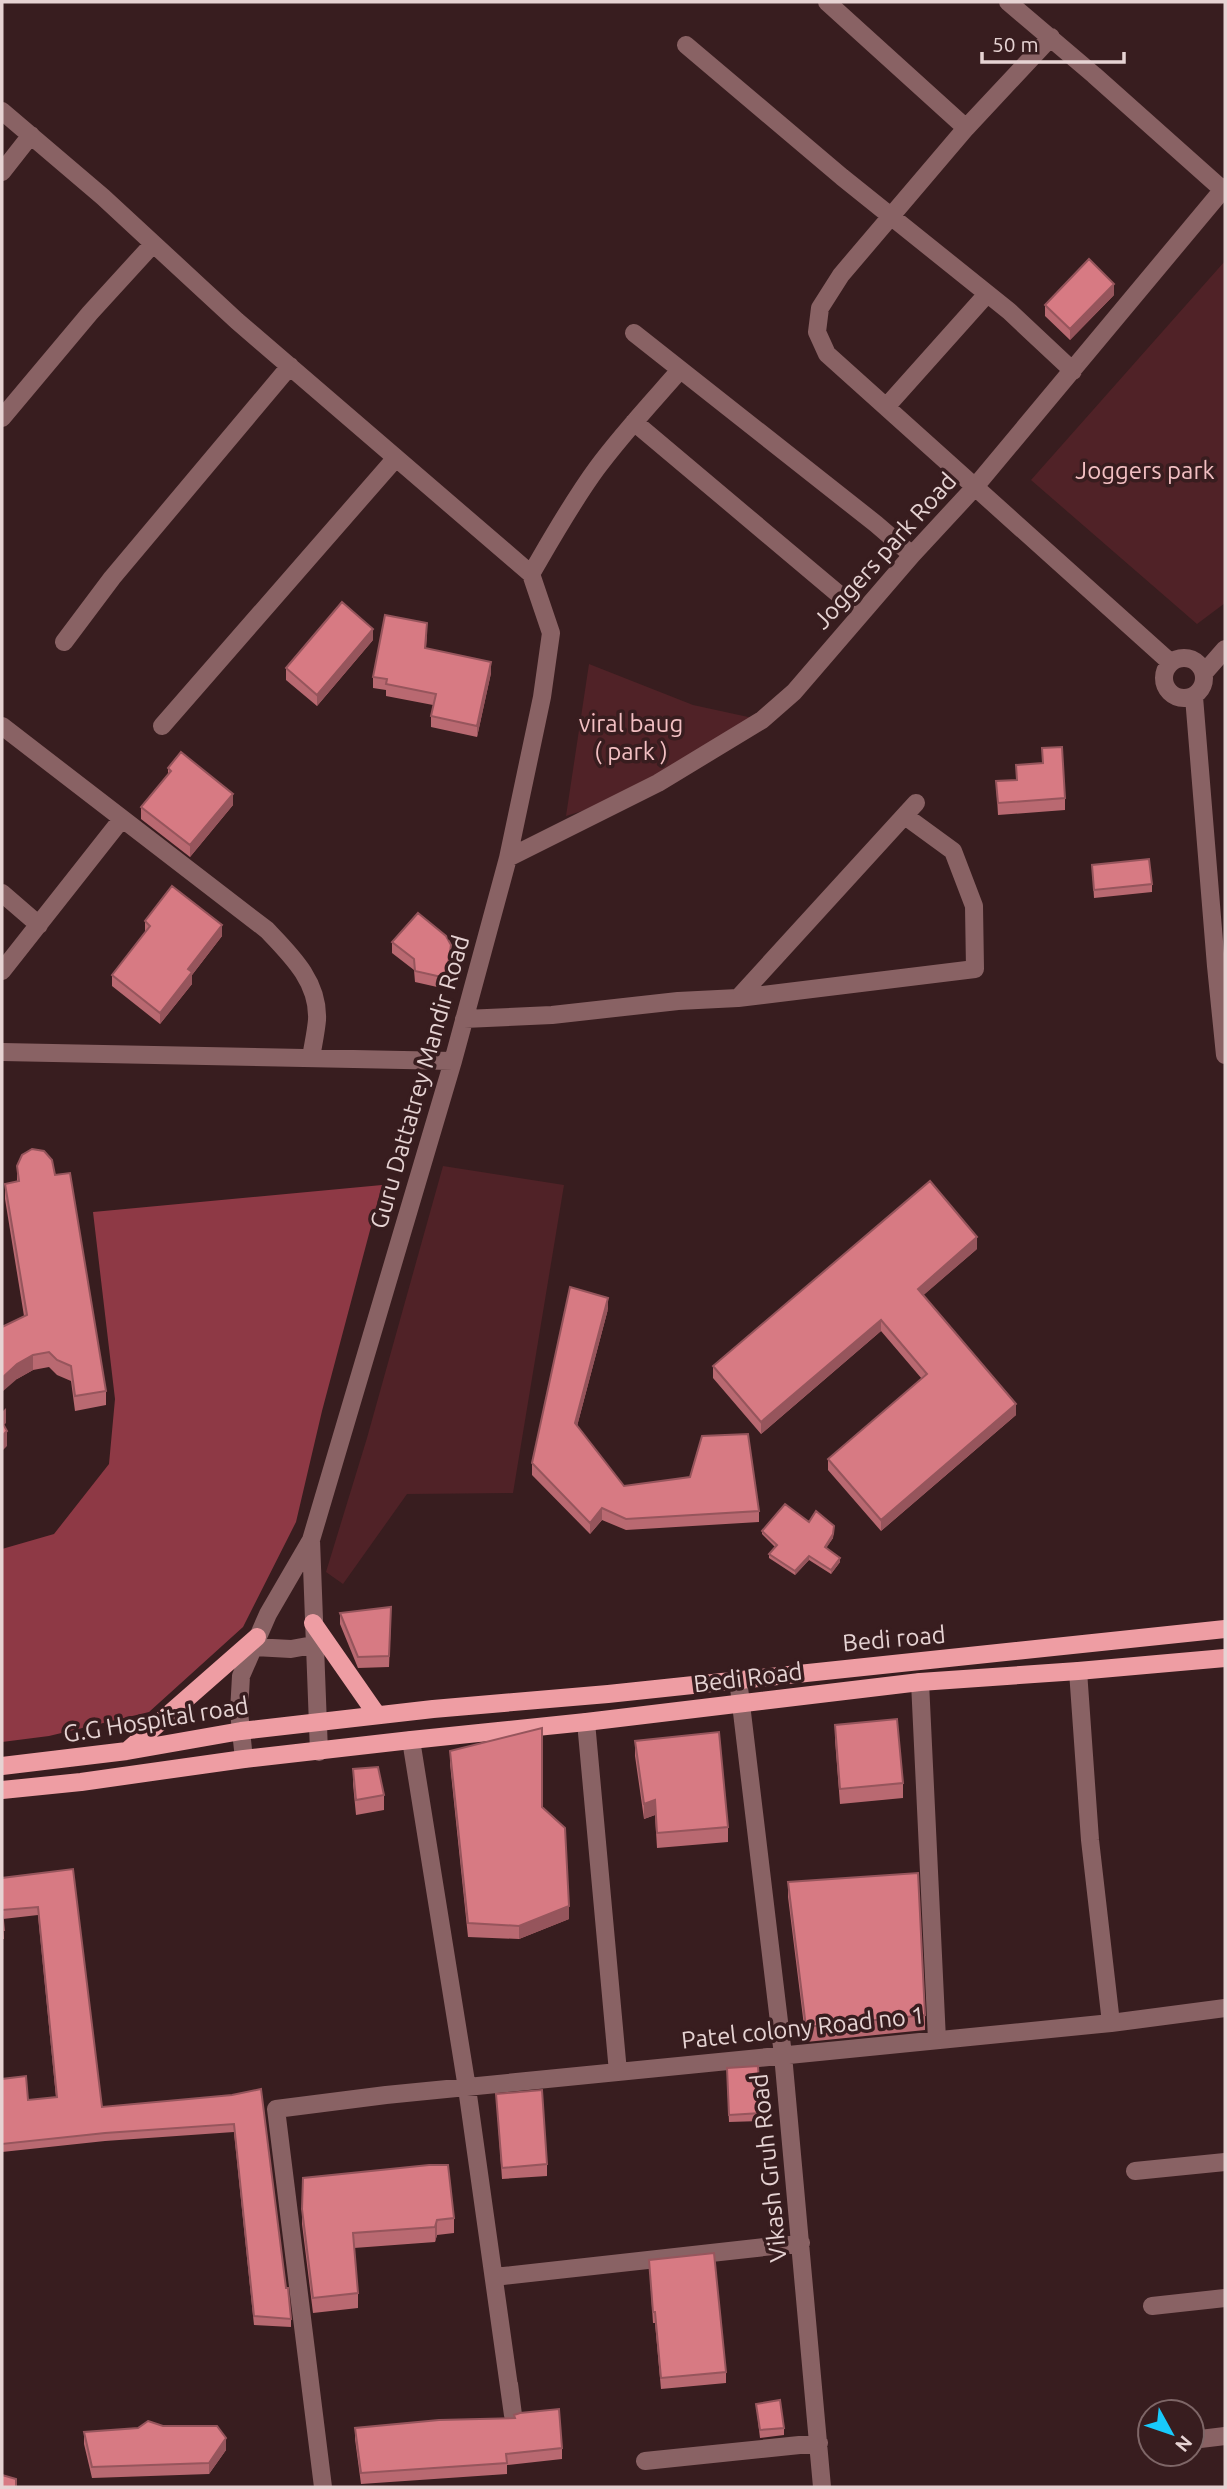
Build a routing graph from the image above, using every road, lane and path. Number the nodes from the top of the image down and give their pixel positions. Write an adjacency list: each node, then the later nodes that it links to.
1 (827, 2): 6 (street)
2 (1008, 2): 3 (street)
3 (1051, 37): 6 (street); 9 (street)
4 (686, 46): 10 (street)
5 (2, 111): 7 (street)
6 (966, 128): 10 (street)
7 (31, 135): 8 (street); 11 (street)
8 (2, 172)
9 (1224, 189): 16 (street, Joggers park Road)
10 (891, 215): 12 (street); 17 (street)
11 (153, 244): 14 (street); 18 (street)
12 (987, 294): 16 (street); 17 (street)
13 (634, 333): 15 (street)
14 (290, 366): 20 (street); 25 (street)
15 (680, 370): 19 (street); 22 (street)
16 (1073, 371): 21 (street, Joggers park Road)
17 (886, 407): 21 (street)
18 (2, 418)
19 (634, 422): 23 (street); 24 (street)
20 (395, 459): 23 (street); 31 (street)
21 (974, 488): 22 (street, Joggers park Road); 27 (street)
22 (912, 555): 24 (street, Joggers park Road)
23 (531, 574): 33 (street, Guru Dattatrey Mandir Road)
24 (861, 613): 33 (street, Joggers park Road)
25 (64, 642)
26 (1225, 649): 28 (street)
27 (1171, 663): 28 (street); 29 (street)
28 (1204, 673): 29 (street)
29 (1194, 697): 36 (street)
30 (2, 726): 32 (street)
31 (162, 726)
32 (121, 820): 35 (street); 42 (street)
33 (508, 858): 39 (street, Guru Dattatrey Mandir Road)
34 (2, 893): 35 (street)
35 (39, 925): 37 (street)
36 (1220, 965): 41 (street)
37 (2, 971)
38 (738, 998): 38 (street); 39 (street)
39 (464, 1019): 43 (street, Guru Dattatrey Mandir Road)
40 (2, 1052): 42 (street)
41 (1225, 1055)
42 (311, 1058): 43 (street)
43 (453, 1061): 44 (street, Guru Dattatrey Mandir Road)
44 (311, 1540): 45 (street, Guru Dattatrey Mandir Road); 47 (street, Guru Dattatrey Mandir Road)
45 (313, 1623): 48 (street, Guru Dattatrey Mandir Road); 54 (main road)
46 (1225, 1629): 51 (main road, Bedi road)
47 (254, 1642): 48 (street); 57 (street, Guru Dattatrey Mandir Road); 59 (main road)
48 (313, 1645): 55 (street, Guru Dattatrey Mandir Road)
49 (1225, 1658): 50 (main road, Bedi Road)
50 (1079, 1671): 52 (main road, Bedi Road); 66 (street)
51 (738, 1679): 53 (street, Vikash Gruh Road); 54 (main road, Bedi road)
52 (920, 1682): 53 (main road, Bedi Road); 67 (street)
53 (742, 1704): 56 (main road, Bedi Road); 68 (street, Vikash Gruh Road)
54 (377, 1715): 55 (main road, Bedi road)
55 (317, 1722): 57 (main road, G.G Hospital road); 60 (street, Guru Dattatrey Mandir Road)
56 (586, 1722): 58 (main road, Bedi Road); 69 (street)
57 (241, 1731): 59 (main road, G.G Hospital road); 62 (street, Guru Dattatrey Mandir Road)
58 (411, 1740): 60 (main road, Bedi Road); 70 (street)
59 (127, 1751): 63 (main road, G.G Hospital road)
60 (319, 1752): 61 (main road, Bedi Road)
61 (277, 1755): 62 (main road, G.G Hospital road)
62 (244, 1759): 64 (main road, G.G Hospital road)
63 (2, 1766)
64 (2, 1790)
65 (1225, 2008): 66 (street, Patel colony Road no 1)
66 (1111, 2023): 67 (street, Patel colony Road no 1)
67 (937, 2039): 68 (street, Patel colony Road no 1)
68 (783, 2055): 69 (street, Patel colony Road no 1); 73 (street, Vikash Gruh Road)
69 (618, 2072): 70 (street, Patel colony Road no 1)
70 (467, 2088): 74 (street); 82 (street, Patel colony Road no 1)
71 (1225, 2162): 72 (street)
72 (1135, 2171)
73 (801, 2243): 74 (street); 80 (street, Vikash Gruh Road)
74 (494, 2277): 77 (street)
75 (1225, 2298): 76 (street)
76 (1152, 2306)
77 (509, 2384)
78 (1225, 2436): 79 (street)
79 (1206, 2438)
80 (819, 2443): 81 (street); 83 (street, Vikash Gruh Road)
81 (645, 2461)
82 (323, 2487)
83 (822, 2487)

